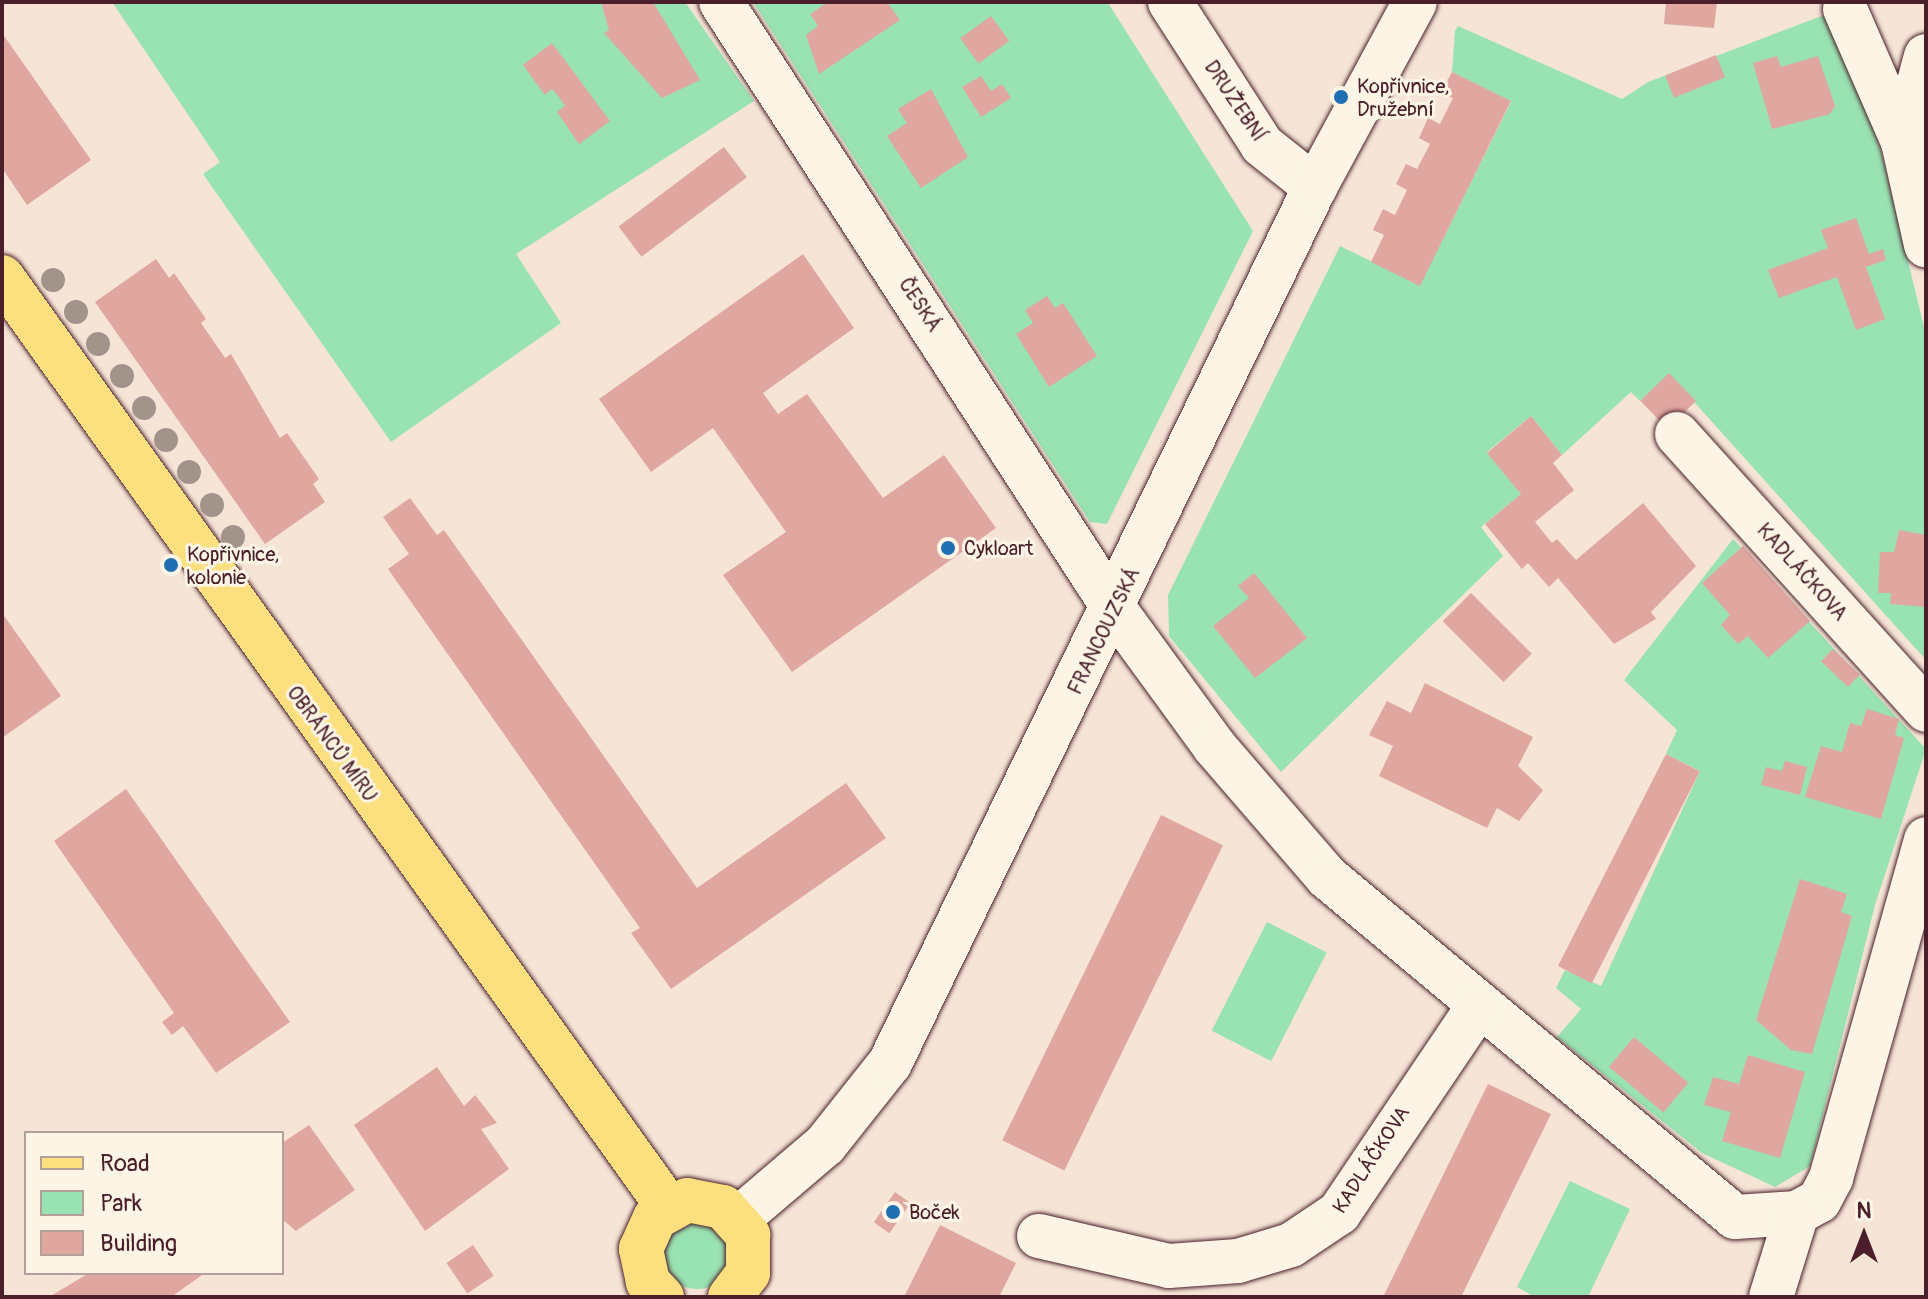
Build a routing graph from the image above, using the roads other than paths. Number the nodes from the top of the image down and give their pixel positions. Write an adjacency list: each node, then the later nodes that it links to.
1 (721, 2): 11 (street, ČESKÁ)
2 (1170, 2): 7 (street, DRUŽEBNÍ)
3 (1415, 2): 7 (street, FRANCOUZSKÁ)
4 (1845, 9): 6 (street)
5 (1926, 56): 6 (street)
6 (1903, 142): 8 (street)
7 (1315, 187): 11 (street, FRANCOUZSKÁ)
8 (1926, 245)
9 (2, 277): 15 (main road, OBRÁNCŮ MÍRU)
10 (1677, 434): 12 (street, KADLÁČKOVA)
11 (1115, 610): 14 (street); 17 (street, FRANCOUZSKÁ)
12 (1926, 710)
13 (1926, 839): 16 (street)
14 (1478, 1007): 16 (street); 18 (street, KADLÁČKOVA)
15 (668, 1207): 17 (main road); 19 (main road)
16 (1797, 1213): 21 (street)
17 (738, 1219): 20 (main road)
18 (1039, 1236)
19 (645, 1292)
20 (733, 1296)
21 (1771, 1297)

